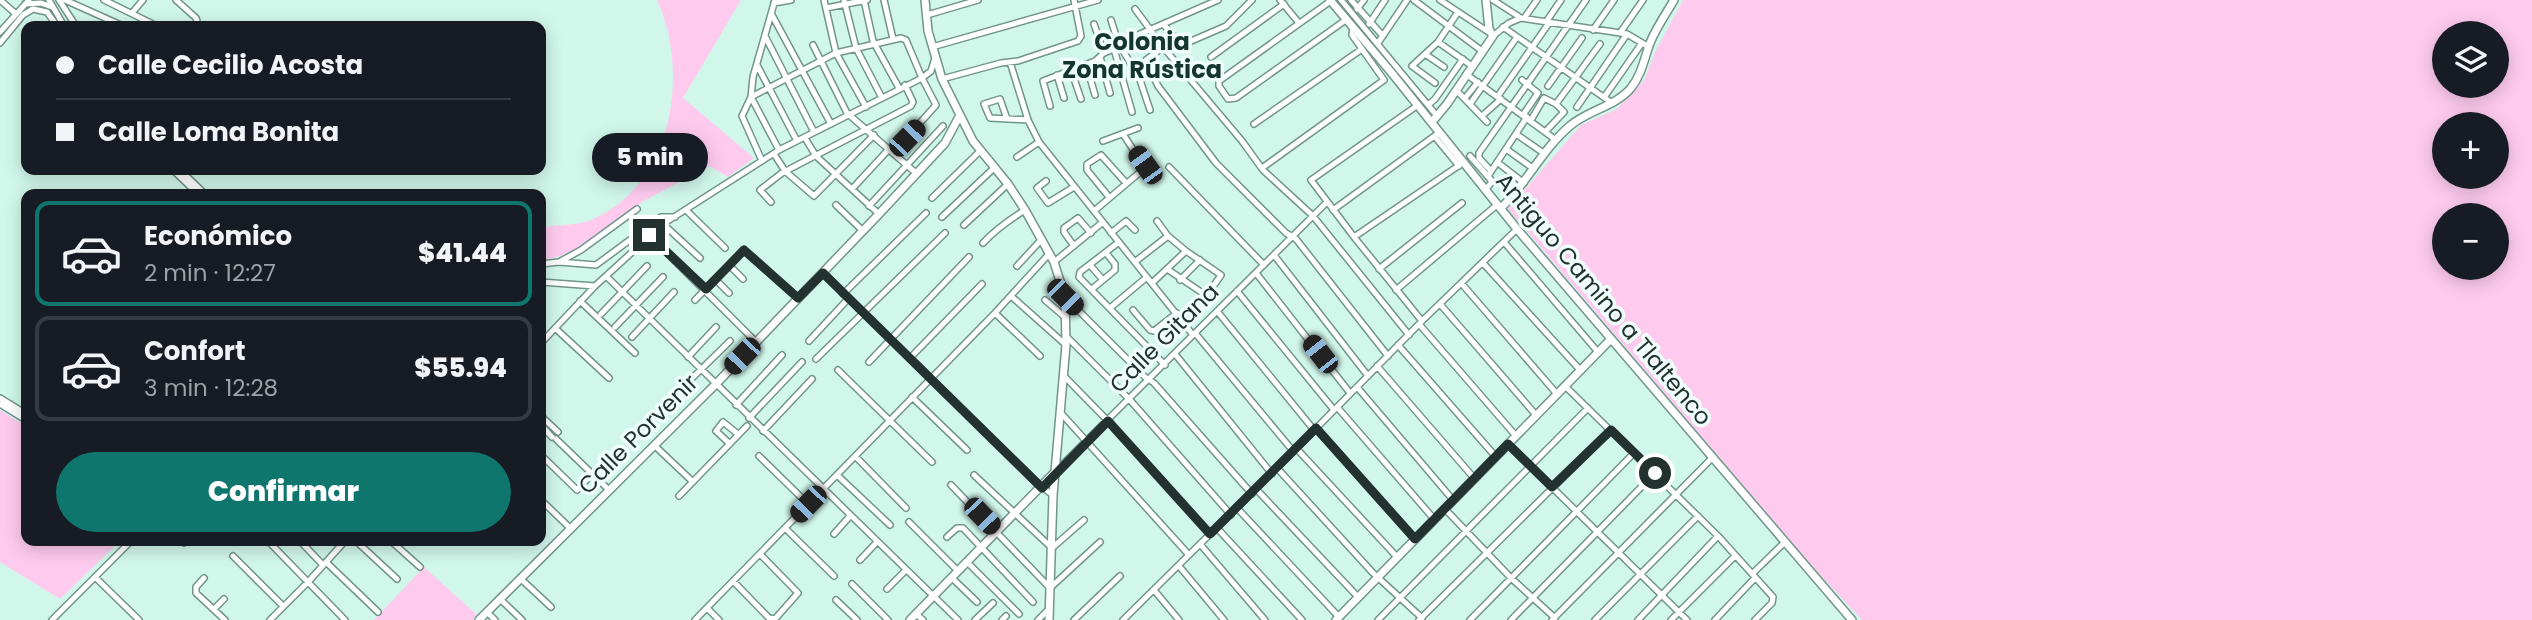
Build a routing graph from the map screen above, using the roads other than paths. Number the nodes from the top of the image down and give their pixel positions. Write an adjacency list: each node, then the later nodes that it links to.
1 (0, 0): 47 (street)
2 (49, 0): 40 (street)
3 (59, 0): 55 (street)
4 (67, 0): 56 (street)
5 (105, 0): 46 (street)
6 (143, 0): 46 (street)
7 (176, 0): 58 (street)
8 (791, 0): 35 (street)
9 (824, 0): 41 (street)
10 (865, 0): 36 (street); 81 (street)
11 (884, 0): 78 (street)
12 (925, 0): 49 (street)
13 (978, 0): 38 (street)
14 (1098, 0): 39 (street)
15 (1218, 0): 63 (street)
16 (1252, 0): 63 (street)
17 (1331, 0): 50 (street, Antiguo Camino a Tlaltenco); 60 (street)
18 (1341, 0): 50 (street)
19 (1351, 0): 42 (street)
20 (1364, 0): 42 (street)
21 (1385, 0): 61 (street)
22 (1407, 0): 75 (street)
23 (1414, 0): 66 (street)
24 (1440, 0): 45 (street)
25 (1486, 0): 72 (street)
26 (1493, 0): 43 (street)
27 (1511, 0): 43 (street)
28 (1536, 0): 51 (street)
29 (1562, 0): 59 (street)
30 (1586, 0): 65 (street)
31 (1614, 0): 70 (street)
32 (1643, 0): 73 (street)
33 (1674, 0): 86 (street)
34 (27, 2): 40 (street); 47 (street)
35 (774, 2): 48 (street)
36 (845, 2): 41 (street); 90 (street)
37 (1282, 2): 60 (street); 98 (street)
38 (957, 3): 49 (street)
39 (1075, 3): 87 (street); 102 (street)
40 (52, 7): 54 (street)
41 (826, 8): 94 (street)
42 (1358, 8): 50 (street); 61 (street)
43 (1505, 8): 51 (street)
44 (1135, 9): 69 (street)
45 (1458, 12): 66 (street); 72 (street)
46 (132, 13): 57 (street)
47 (18, 15): 53 (street); 71 (street); 80 (street)
48 (772, 15): 74 (street); 108 (street)
49 (927, 15): 87 (street)
50 (1350, 17): 60 (street); 64 (street, Antiguo Camino a Tlaltenco); 68 (street)
51 (1523, 17): 59 (street); 67 (street)
52 (1111, 20): 85 (street)
53 (54, 21)
54 (61, 21)
55 (73, 21)
56 (112, 21)
57 (147, 21)
58 (194, 21)
59 (1548, 22): 65 (street); 89 (street)
60 (1299, 23)
61 (1370, 23): 68 (street); 75 (street)
62 (1094, 24): 96 (street)
63 (1163, 24): 69 (street)
64 (1353, 26): 92 (street); 136 (street, Antiguo Camino a Tlaltenco)
65 (1568, 26): 70 (street); 99 (street)
66 (1450, 27): 79 (street); 93 (street)
67 (1503, 27): 72 (street); 76 (street)
68 (1365, 29): 82 (street)
69 (1149, 30): 85 (street); 88 (street)
70 (1593, 30): 73 (street)
71 (0, 32)
72 (1492, 34): 93 (street)
73 (1624, 34): 86 (street); 121 (street)
74 (765, 36): 104 (street); 115 (street)
75 (1383, 36): 82 (street)
76 (1517, 37): 89 (street); 118 (street)
77 (1582, 38): 107 (street)
78 (893, 39): 81 (street); 113 (street)
79 (1438, 42): 95 (street); 100 (street)
80 (0, 43)
81 (876, 43): 90 (street); 120 (street)
82 (1378, 43): 137 (street)
83 (1600, 44): 112 (street)
84 (813, 45): 101 (street)
85 (1121, 45): 91 (street); 142 (street)
86 (1645, 45): 126 (street); 133 (street)
87 (932, 47): 97 (street)
88 (1163, 47): 181 (street); 228 (street)
89 (1531, 47): 99 (street); 128 (street)
90 (856, 48): 94 (street); 129 (street)
91 (1114, 49): 96 (street); 143 (street)
92 (1362, 49): 153 (street); 181 (street)
93 (1482, 51): 105 (street)
94 (836, 53): 101 (street); 140 (street)
95 (1425, 54): 106 (street); 117 (street)
96 (1102, 55): 103 (street); 124 (street)
97 (935, 57): 113 (street); 114 (street)
98 (1211, 57)
99 (1546, 57): 107 (street); 116 (street)
100 (1463, 59): 105 (street); 137 (street)
101 (820, 61): 108 (street); 144 (street)
102 (1010, 61): 114 (street); 150 (street)
103 (1086, 64): 109 (street); 125 (street)
104 (757, 65): 122 (street); 127 (street)
105 (1472, 66): 110 (street)
106 (1444, 67)
107 (1561, 67): 112 (street); 119 (street)
108 (804, 70): 115 (street); 152 (street)
109 (1071, 70): 111 (street); 132 (street)
110 (1466, 74): 118 (street); 123 (street)
111 (1057, 75): 130 (street); 138 (street)
112 (1576, 77): 121 (street); 135 (street)
113 (922, 78): 120 (street); 169 (street)
114 (942, 79): 145 (street)
115 (786, 80): 122 (street); 158 (street)
116 (1525, 82): 139 (street); 147 (street)
117 (1435, 83)
118 (1481, 84): 128 (street); 131 (street); 134 (street)
119 (1548, 86)
120 (902, 87): 129 (street); 156 (street)
121 (1590, 87): 126 (street); 141 (street)
122 (769, 89): 127 (street); 165 (street)
123 (1456, 90): 131 (street); 149 (street)
124 (1111, 93)
125 (1095, 95)
126 (1605, 96): 133 (street)
127 (751, 97): 171 (street); 175 (street)
128 (1499, 97): 139 (street); 146 (street)
129 (882, 98): 140 (street)
130 (1064, 98)
131 (1465, 98): 134 (street)
132 (1080, 99)
133 (1612, 103): 164 (street)
134 (1471, 104): 146 (street)
135 (1556, 104): 147 (street); 157 (street)
136 (1418, 105): 149 (street, Antiguo Camino a Tlaltenco); 201 (street)
137 (1428, 105): 149 (street)
138 (1050, 106)
139 (1511, 106): 147 (street); 186 (street)
140 (866, 107): 144 (street)
141 (1577, 107)
142 (1150, 110)
143 (1132, 112)
144 (851, 115): 152 (street); 156 (street)
145 (960, 115): 170 (street); 185 (street, Calle Porvenir)
146 (1482, 116): 151 (street)
147 (1527, 117): 157 (street); 160 (street)
148 (1007, 119): 148 (street); 150 (street)
149 (1435, 119): 162 (street, Antiguo Camino a Tlaltenco)
150 (1028, 120): 167 (street)
151 (1487, 122)
152 (831, 124): 158 (street)
153 (1254, 124)
154 (943, 126): 178 (street)
155 (1138, 128): 159 (street)
156 (866, 129): 161 (street); 173 (street)
157 (1546, 131): 164 (street)
158 (814, 132): 163 (street)
159 (1122, 134): 166 (street); 190 (street)
160 (1516, 134): 168 (street); 172 (street)
161 (874, 135): 169 (street); 184 (street)
162 (1438, 135): 176 (street, Antiguo Camino a Tlaltenco); 208 (street)
163 (805, 138): 165 (street); 173 (street)
164 (1556, 140): 172 (street)
165 (797, 141): 171 (street)
166 (1103, 141)
167 (1039, 142): 174 (street); 193 (street)
168 (1506, 149): 177 (street); 182 (street)
169 (891, 151): 178 (street); 196 (street)
170 (980, 151): 180 (street); 199 (street)
171 (777, 152): 175 (street); 183 (street)
172 (1545, 154): 182 (street)
173 (816, 156): 183 (street); 184 (street)
174 (1017, 157)
175 (762, 160): 209 (street)
176 (1464, 161): 186 (street); 197 (street, Antiguo Camino a Tlaltenco); 229 (street)
177 (1497, 162): 186 (street); 191 (street)
178 (908, 165): 185 (street); 204 (street)
179 (1169, 167): 250 (street)
180 (994, 168): 192 (street); 215 (street)
181 (1262, 168): 213 (street)
182 (1534, 169): 191 (street)
183 (785, 172): 184 (street); 200 (street)
184 (836, 173): 196 (street)
185 (917, 174): 212 (street, Calle Porvenir)
186 (1489, 174): 197 (street)
187 (178, 175): 194 (street)
188 (185, 175): 195 (street)
189 (1045, 181): 193 (street)
190 (1126, 183): 198 (street); 198 (street)
191 (1524, 183): 205 (street)
192 (1008, 184): 207 (street); 219 (street)
193 (1074, 187): 210 (street)
194 (193, 189)
195 (200, 189)
196 (852, 189): 204 (street)
197 (1486, 189): 205 (street, Antiguo Camino a Tlaltenco)
198 (1109, 197): 210 (street)
199 (932, 198)
200 (771, 202)
201 (1327, 202): 208 (street); 213 (street, Calle Gitana)
202 (1462, 203): 254 (street)
203 (836, 205): 222 (street)
204 (869, 206): 212 (street)
205 (1499, 206): 220 (street, Antiguo Camino a Tlaltenco); 270 (street)
206 (637, 209): 244 (street)
207 (1025, 210): 230 (street); 233 (street)
208 (1333, 210): 229 (street)
209 (687, 211): 214 (street); 235 (street)
210 (1094, 211): 217 (street)
211 (926, 213): 275 (street)
212 (879, 214): 222 (street, Calle Porvenir)
213 (1313, 216): 228 (street, Calle Gitana); 298 (street)
214 (676, 217): 218 (street); 244 (street)
215 (942, 217)
216 (1157, 221): 227 (street)
217 (1103, 222): 224 (street); 225 (street)
218 (663, 224): 226 (street); 241 (street)
219 (964, 225)
220 (1517, 229): 232 (street); 303 (street, Antiguo Camino a Tlaltenco)
221 (1135, 230): 225 (street)
222 (863, 231): 255 (street, Calle Porvenir)
223 (944, 233): 287 (street)
224 (1091, 233): 234 (street); 234 (street)
225 (1111, 233): 231 (street)
226 (649, 235): 257 (street); 268 (street)
227 (1168, 236): 236 (street); 243 (street)
228 (1292, 236): 239 (street, Calle Gitana); 314 (street)
229 (1354, 237): 254 (street)
230 (1041, 240): 238 (street); 252 (street)
231 (1119, 242): 237 (street); 243 (street)
232 (1504, 242): 247 (street); 309 (street)
233 (983, 243)
234 (1074, 246): 245 (street)
235 (725, 248)
236 (1186, 251): 242 (street); 253 (street)
237 (1106, 253): 249 (street); 261 (street)
238 (1049, 254): 245 (street); 276 (street)
239 (1273, 255): 250 (street, Calle Gitana); 326 (street)
240 (969, 257): 302 (street)
241 (699, 258)
242 (1200, 260): 263 (street); 263 (street)
243 (1136, 261): 262 (street)
244 (559, 262): 246 (street)
245 (1054, 262): 277 (street)
246 (546, 263)
247 (1483, 263): 266 (street); 324 (street)
248 (729, 265): 259 (street); 260 (street); 278 (street)
249 (1090, 265): 261 (street); 269 (street)
250 (1264, 265): 256 (street, Calle Gitana)
251 (647, 266): 273 (street)
252 (1017, 266)
253 (1167, 269): 262 (street); 263 (street)
254 (1379, 269): 270 (street)
255 (823, 273): 275 (street); 278 (street, Calle Porvenir)
256 (1256, 273): 271 (street, Calle Gitana); 335 (street)
257 (606, 276): 267 (street); 273 (street)
258 (663, 277): 283 (street)
259 (743, 279)
260 (716, 280): 268 (street); 274 (street)
261 (1103, 280): 269 (street)
262 (1150, 280): 284 (street); 289 (street)
263 (1180, 280)
264 (546, 282): 267 (street)
265 (982, 284): 316 (street)
266 (1462, 284): 282 (street); 336 (street)
267 (595, 286): 281 (street)
268 (706, 289): 279 (street); 306 (street)
269 (1092, 289): 284 (street)
270 (1396, 290): 293 (street)
271 (1237, 291): 286 (street, Calle Gitana); 343 (street)
272 (674, 292): 292 (street)
273 (622, 293): 283 (street); 290 (street)
274 (729, 293)
275 (846, 296): 287 (street); 305 (street)
276 (1011, 296): 288 (street); 307 (street)
277 (1065, 297): 291 (street); 330 (street)
278 (798, 298): 306 (street, Calle Porvenir)
279 (695, 300)
280 (1045, 300): 291 (street)
281 (580, 301): 296 (street); 310 (street)
282 (1440, 304): 293 (street); 347 (street)
283 (635, 306): 292 (street); 294 (street)
284 (1110, 308): 320 (street)
285 (1133, 310): 289 (street)
286 (1217, 311): 297 (street, Calle Gitana); 355 (street)
287 (863, 313): 302 (street); 317 (street)
288 (995, 313): 313 (street); 328 (street)
289 (1177, 313): 297 (street)
290 (601, 314)
291 (1066, 318): 299 (street)
292 (649, 319): 301 (street); 315 (street)
293 (1420, 322): 298 (street); 360 (street)
294 (615, 327)
295 (716, 327): 315 (street)
296 (555, 328): 300 (street); 327 (street)
297 (1194, 334): 311 (street, Calle Gitana); 365 (street)
298 (1409, 334): 308 (street)
299 (1066, 336): 307 (street); 339 (street)
300 (546, 337)
301 (632, 337)
302 (890, 339): 316 (street); 319 (street)
303 (1611, 339): 309 (street); 371 (street, Antiguo Camino a Tlaltenco)
304 (730, 341): 322 (street)
305 (810, 341)
306 (756, 342): 331 (street, Calle Porvenir)
307 (1066, 345): 325 (street)
308 (1398, 345): 314 (street); 370 (street)
309 (1598, 352): 324 (street)
310 (635, 353)
311 (1175, 354): 320 (street, Calle Gitana); 379 (street)
312 (782, 355): 341 (street)
313 (1040, 356)
314 (1388, 356): 321 (street)
315 (688, 357): 322 (street)
316 (910, 358): 328 (street)
317 (816, 359)
318 (802, 362): 349 (street)
319 (869, 362)
320 (1165, 365): 330 (street, Calle Gitana)
321 (1377, 366): 326 (street); 382 (street)
322 (701, 370): 331 (street); 334 (street)
323 (838, 370): 350 (street)
324 (1581, 371): 332 (street)
325 (1063, 375): 346 (street); 351 (street)
326 (1368, 376): 333 (street)
327 (609, 378)
328 (930, 378): 337 (street); 386 (street)
329 (812, 379): 357 (street)
330 (1149, 380): 339 (street, Calle Gitana); 389 (street)
331 (715, 384): 341 (street); 364 (street, Calle Porvenir)
332 (1565, 386): 336 (street); 344 (street)
333 (1357, 387): 335 (street); 393 (street)
334 (677, 393)
335 (1350, 393): 343 (street)
336 (1557, 394): 347 (street)
337 (912, 397): 350 (street); 366 (street)
338 (0, 398): 342 (street)
339 (1130, 400): 351 (street, Calle Gitana); 401 (street)
340 (0, 404): 342 (street)
341 (736, 405): 349 (street)
342 (11, 407): 345 (street); 348 (street)
343 (1336, 408): 355 (street); 404 (street)
344 (1588, 408): 356 (street); 374 (street)
345 (21, 412)
346 (1060, 412): 361 (street); 376 (street)
347 (1536, 415): 360 (street)
348 (21, 416)
349 (749, 418): 357 (street)
350 (890, 420): 369 (street); 373 (street)
351 (1108, 421): 361 (street, Calle Gitana); 415 (street)
352 (546, 423): 359 (street)
353 (747, 426): 358 (street)
354 (546, 429): 359 (street)
355 (1315, 429): 365 (street); 418 (street)
356 (1611, 430): 367 (street); 385 (street)
357 (763, 431): 387 (street)
358 (738, 434): 362 (street); 362 (street)
359 (555, 436): 378 (street)
360 (1516, 436): 363 (street)
361 (1086, 441): 376 (street, Calle Gitana); 434 (street)
362 (730, 443): 383 (street)
363 (1508, 444): 370 (street); 374 (street)
364 (654, 446): 383 (street); 388 (street, Calle Porvenir)
365 (1294, 449): 375 (street); 437 (street)
366 (967, 450)
367 (1634, 453): 377 (street); 399 (street)
368 (759, 456): 394 (street)
369 (855, 456): 380 (street); 396 (street)
370 (1496, 457): 382 (street)
371 (1713, 457): 390 (street); 421 (street, Antiguo Camino a Tlaltenco)
372 (546, 460): 378 (street)
373 (932, 462)
374 (1530, 466): 385 (street); 412 (street)
375 (1277, 468): 379 (street); 450 (street)
376 (1055, 472): 386 (street, Calle Gitana); 391 (street)
377 (1655, 473): 390 (street); 413 (street)
378 (592, 474): 388 (street)
379 (1272, 474): 389 (street)
380 (837, 475): 387 (street); 407 (street)
381 (974, 475): 400 (street)
382 (1474, 478): 393 (street)
383 (692, 482): 392 (street)
384 (951, 485): 411 (street)
385 (1552, 487): 399 (street); 431 (street)
386 (1042, 488): 391 (street); 400 (street, Calle Gitana)
387 (823, 489): 394 (street); 402 (street)
388 (609, 490): 408 (street, Calle Porvenir)
389 (1254, 491): 397 (street); 464 (street)
390 (1676, 494): 403 (street); 433 (street)
391 (1053, 495): 430 (street)
392 (679, 496)
393 (1453, 500): 398 (street)
394 (808, 504): 409 (street)
395 (546, 505): 408 (street)
396 (906, 508)
397 (1237, 508): 401 (street); 484 (street)
398 (1445, 509): 404 (street); 412 (street)
399 (1577, 511): 413 (street); 452 (street)
400 (1016, 513): 411 (street, Calle Gitana); 430 (street)
401 (1231, 514): 410 (street)
402 (850, 516): 414 (street); 419 (street)
403 (1698, 516): 416 (street); 445 (street)
404 (1434, 519): 418 (street)
405 (1084, 520): 430 (street)
406 (909, 522): 444 (street)
407 (890, 525)
408 (570, 528): 455 (street, Calle Porvenir)
409 (785, 528): 432 (street); 446 (street)
410 (1217, 528): 415 (street); 509 (street)
411 (998, 532): 429 (street, Calle Gitana); 459 (street)
412 (1466, 532): 431 (street); 465 (street)
413 (1597, 532): 433 (street); 466 (street)
414 (834, 534)
415 (1210, 534): 422 (street)
416 (1718, 536): 436 (street); 462 (street)
417 (947, 537): 429 (street)
418 (1415, 539): 437 (street)
419 (877, 542): 438 (street); 443 (street)
420 (1100, 542): 459 (street)
421 (1785, 542): 448 (street); 519 (street, Antiguo Camino a Tlaltenco)
422 (1200, 544): 434 (street); 508 (street)
423 (126, 546): 449 (street)
424 (273, 546): 457 (street)
425 (305, 546): 440 (street)
426 (340, 546): 440 (street)
427 (361, 546): 454 (street)
428 (397, 546): 442 (street)
429 (982, 547): 439 (street, Calle Gitana); 471 (street)
430 (1052, 548): 459 (street)
431 (1488, 553): 452 (street); 485 (street)
432 (760, 554): 456 (street); 456 (street)
433 (1619, 554): 445 (street); 486 (street)
434 (1189, 555): 441 (street)
435 (233, 556): 473 (street)
436 (1735, 556): 448 (street); 480 (street)
437 (1397, 557): 450 (street)
438 (860, 560)
439 (967, 562): 444 (street, Calle Gitana); 481 (street)
440 (324, 564): 457 (street); 478 (street)
441 (1178, 566): 461 (street); 507 (street)
442 (420, 567)
443 (906, 570): 460 (street); 463 (street)
444 (958, 571): 451 (street, Calle Gitana)
445 (1641, 574): 462 (street); 513 (street)
446 (834, 576)
447 (1120, 576): 504 (street)
448 (1754, 576): 517 (street); 518 (street)
449 (95, 577): 487 (street); 488 (street)
450 (1378, 577): 464 (street); 465 (street)
451 (952, 578): 463 (street, Calle Gitana); 470 (street)
452 (1511, 578): 466 (street); 511 (street)
453 (204, 579): 476 (street)
454 (397, 579)
455 (521, 579): 468 (street, Calle Porvenir); 474 (street)
456 (733, 581): 475 (street)
457 (308, 582): 473 (street); 491 (street)
458 (852, 584): 498 (street)
459 (1050, 588): 477 (street)
460 (887, 589)
461 (1154, 590): 483 (street); 505 (street)
462 (1662, 595): 480 (street); 514 (street)
463 (933, 596): 482 (street, Calle Gitana); 500 (street)
464 (1358, 597): 484 (street)
465 (1400, 597): 485 (street); 510 (street)
466 (1533, 597): 486 (street); 512 (street)
467 (224, 599): 476 (street)
468 (500, 599): 479 (street, Calle Porvenir); 494 (street)
469 (836, 600): 497 (street)
470 (977, 602)
471 (1033, 602)
472 (993, 603): 501 (street)
473 (283, 606): 490 (street)
474 (551, 607)
475 (707, 608): 495 (street); 496 (street)
476 (214, 609): 489 (street)
477 (1049, 609): 502 (street); 503 (street)
478 (377, 612)
479 (487, 612): 492 (street, Calle Porvenir); 493 (street)
480 (1679, 612): 515 (street); 516 (street)
481 (1019, 614)
482 (913, 617): 499 (street)
483 (1177, 617): 506 (street)
484 (1338, 618)
485 (1422, 619)
486 (1555, 619)
487 (52, 620)
488 (139, 620)
489 (225, 620)
490 (270, 620)
491 (345, 620)
492 (480, 620)
493 (495, 620)
494 (522, 620)
495 (695, 620)
496 (719, 620)
497 (857, 620)
498 (888, 620)
499 (923, 620)
500 (958, 620)
501 (975, 620)
502 (1038, 620)
503 (1049, 620)
504 (1074, 620)
505 (1123, 620)
506 (1169, 620)
507 (1224, 620)
508 (1265, 620)
509 (1302, 620)
510 (1378, 620)
511 (1470, 620)
512 (1511, 620)
513 (1595, 620)
514 (1637, 620)
515 (1671, 620)
516 (1687, 620)
517 (1715, 620)
518 (1755, 620)
519 (1852, 620)

